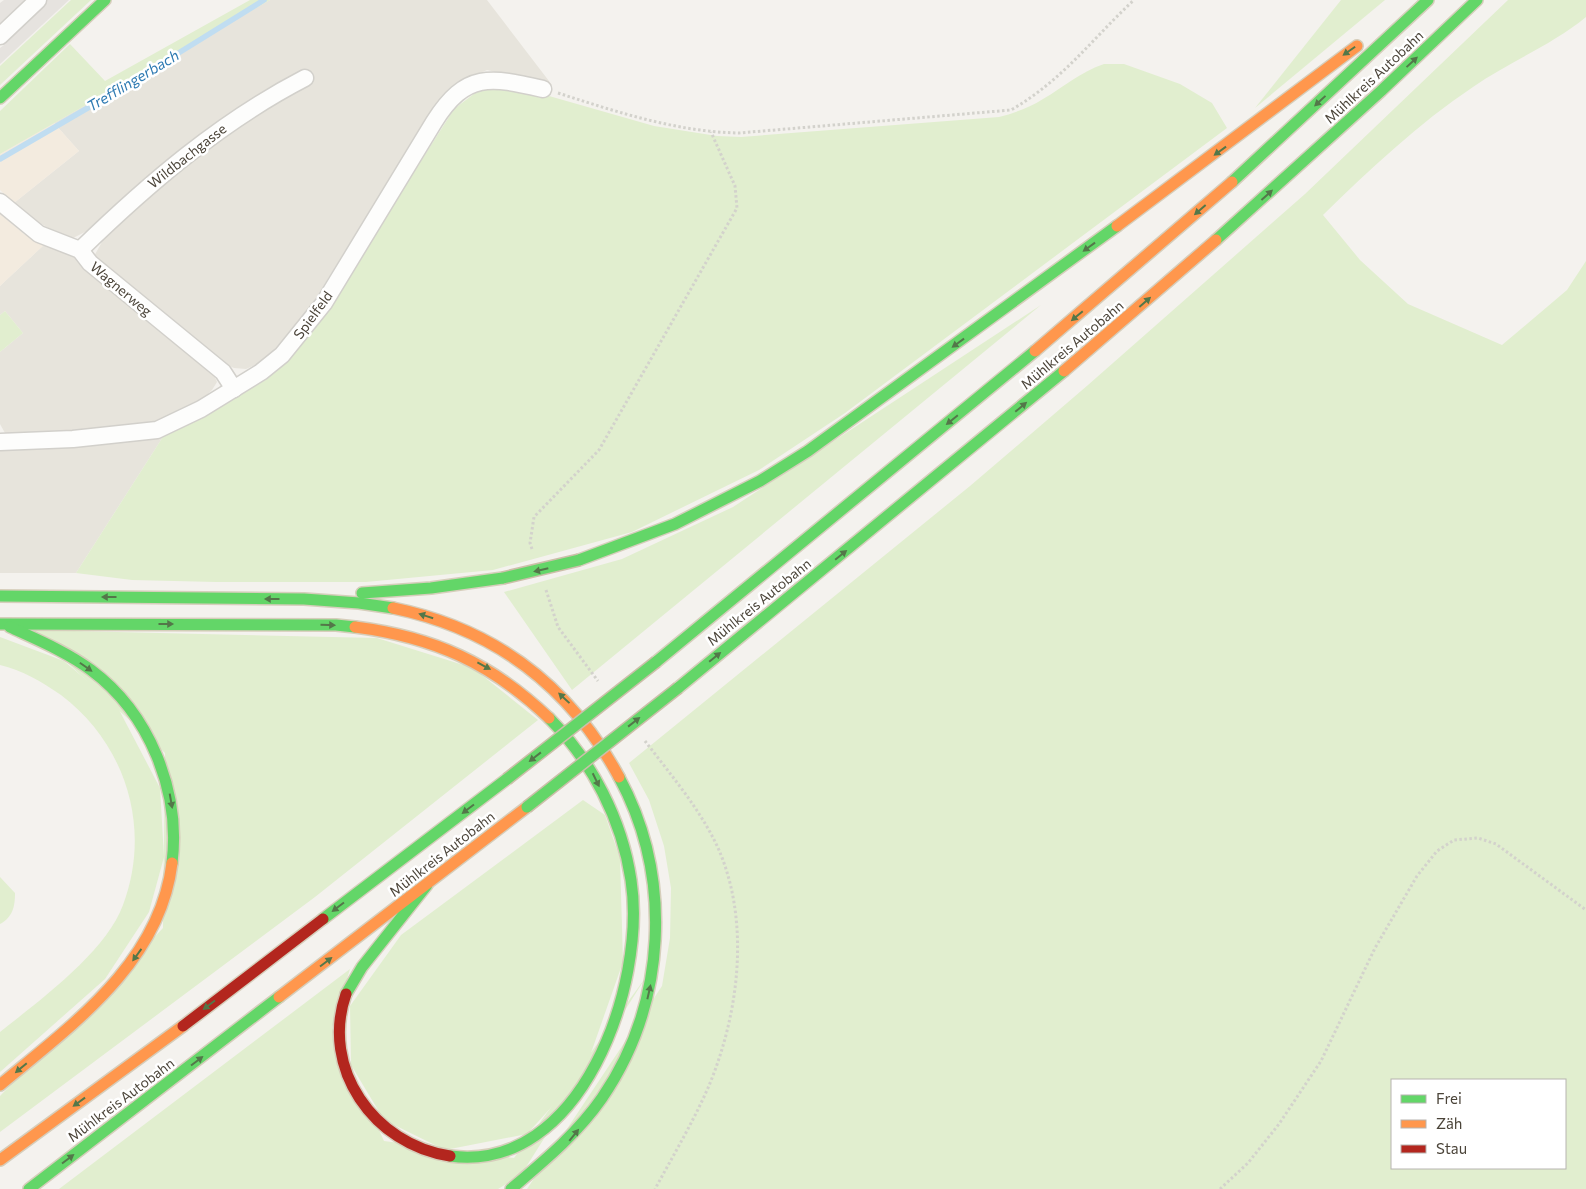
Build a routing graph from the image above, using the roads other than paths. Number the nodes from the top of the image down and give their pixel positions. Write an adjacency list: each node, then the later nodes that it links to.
1 (38, 0): 5 (street)
2 (105, 0): 8 (main road)
3 (1477, 0): 16 (main road, Mühlkreis Autobahn, one-way to 3, bridge)
4 (1424, 4): 14 (main road, one-way to 14, bridge); 18 (main road, Mühlkreis Autobahn, one-way to 18, bridge)
5 (0, 36)
6 (305, 78): 10 (street, Wildbachgasse)
7 (543, 89): 11 (street, Spielfeld)
8 (0, 98)
9 (0, 202): 10 (street, Wagnerweg)
10 (80, 250): 11 (street, Wagnerweg)
11 (234, 389): 12 (street, Spielfeld)
12 (0, 442)
13 (0, 596): 14 (main road, one-way to 13)
14 (321, 599): 20 (main road, one-way to 14)
15 (1, 624): 16 (main road, one-way to 16); 17 (main road, one-way to 17)
16 (427, 885): 19 (main road, Mühlkreis Autobahn, one-way to 16)
17 (0, 1085)
18 (0, 1160)
19 (29, 1189)
20 (511, 1189)

